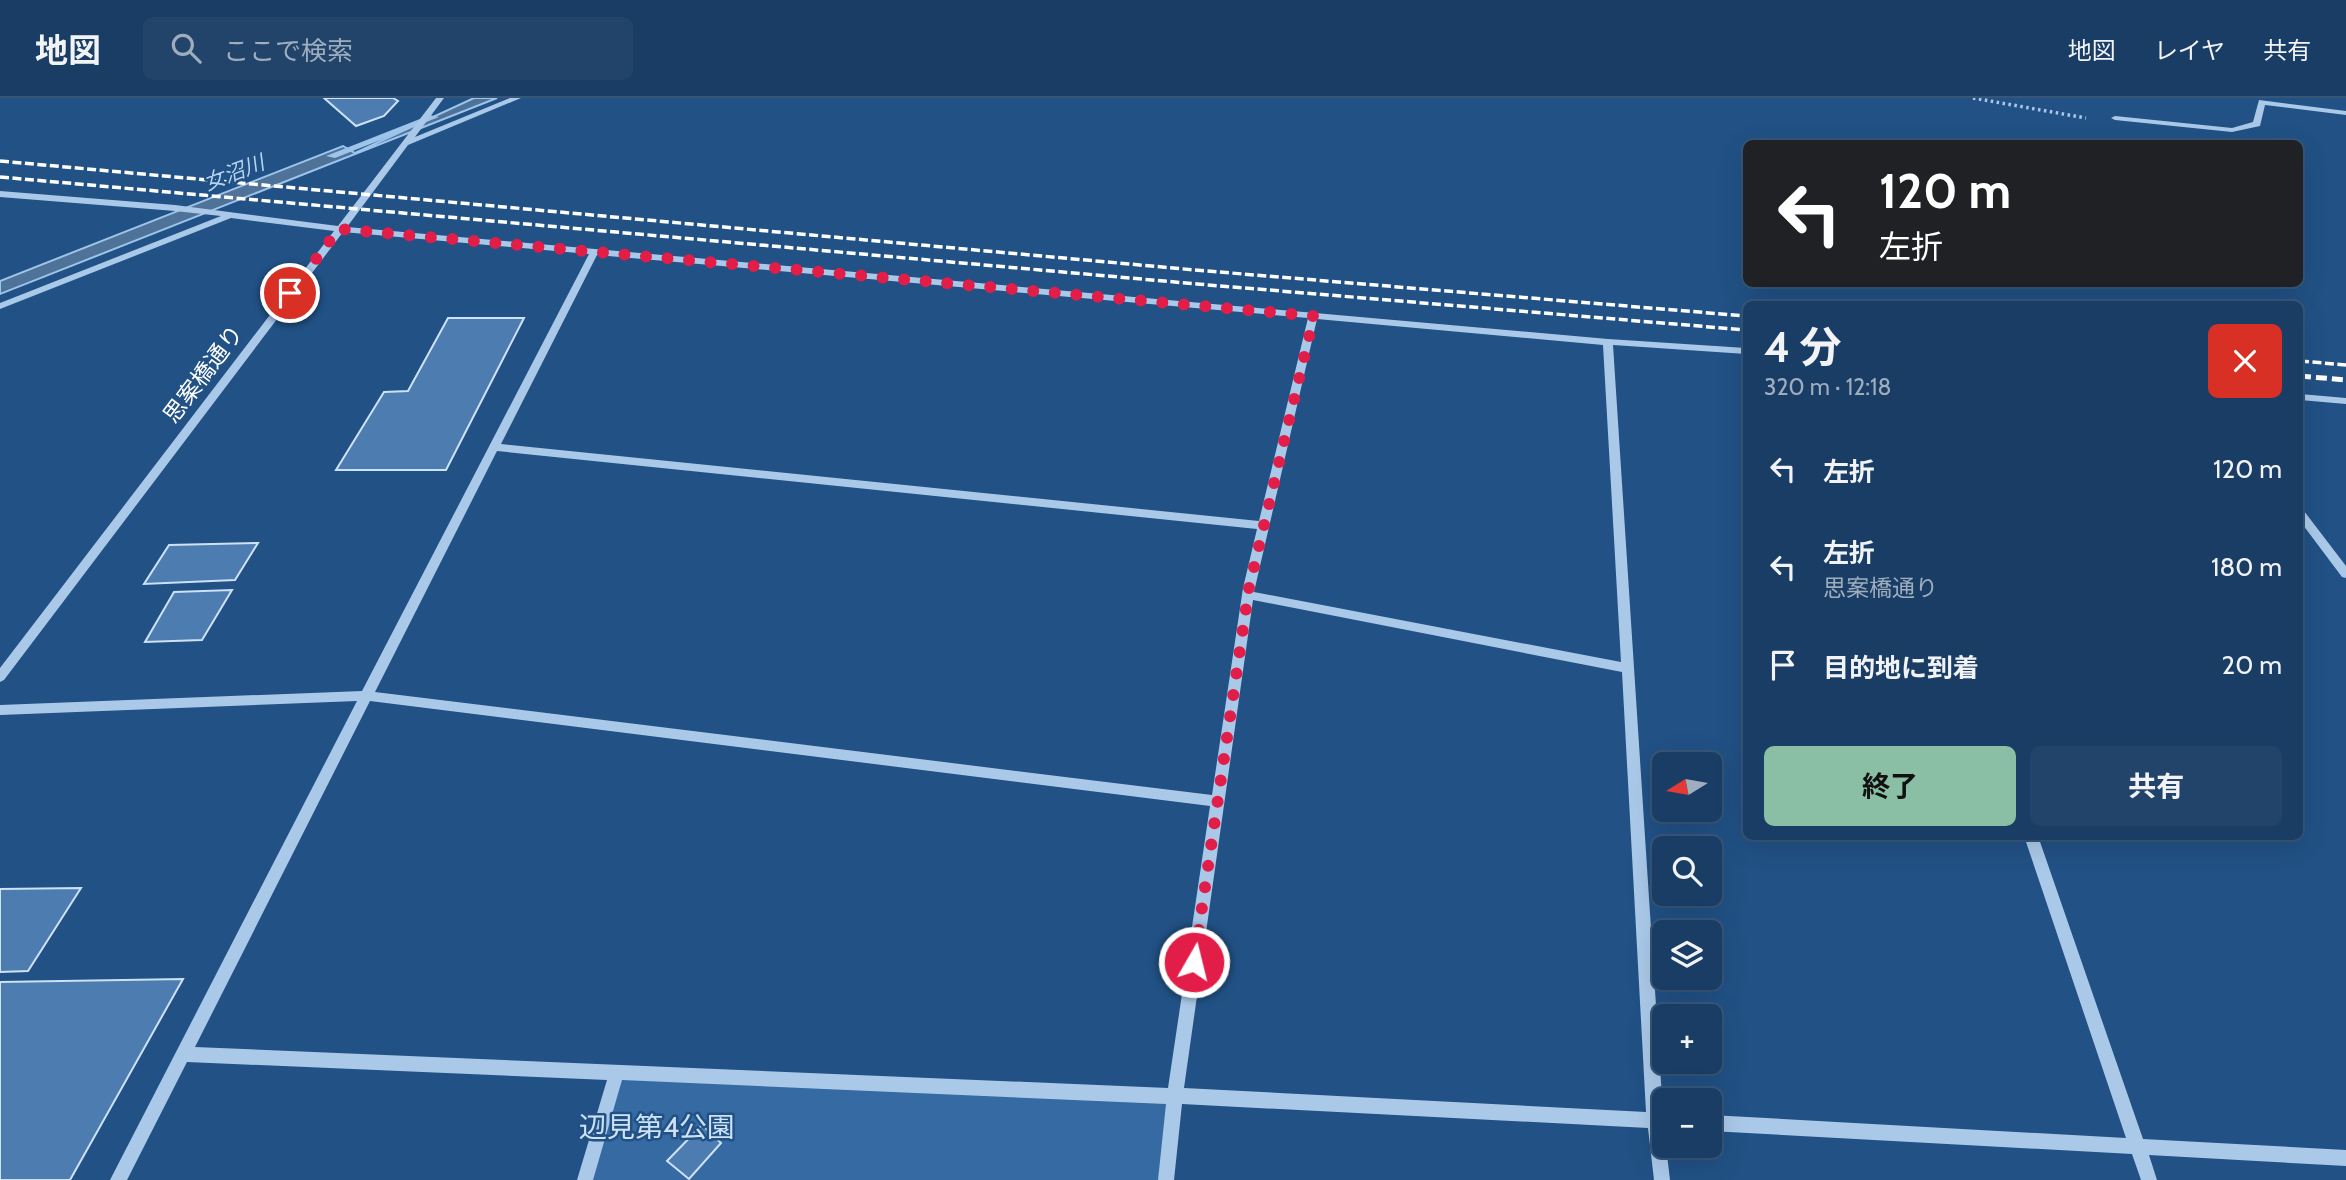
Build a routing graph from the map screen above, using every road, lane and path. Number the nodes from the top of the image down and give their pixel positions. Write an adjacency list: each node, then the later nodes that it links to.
1 (440, 98): 6 (street, 思案橋通り)
2 (517, 98): 6 (street)
3 (1973, 98): 5 (path)
4 (2346, 113): 5 (street)
5 (2115, 118)
6 (403, 144): 9 (street, 思案橋通り)
7 (0, 194): 8 (street)
8 (227, 217): 9 (street); 11 (street)
9 (339, 229): 10 (street); 23 (street, 思案橋通り)
10 (594, 252): 12 (street); 17 (street)
11 (0, 306)
12 (1314, 316): 13 (street); 19 (street)
13 (1608, 342): 14 (street); 22 (street)
14 (1743, 351)
15 (2303, 397): 16 (street)
16 (2346, 401)
17 (494, 447): 19 (street); 24 (street)
18 (2303, 517): 20 (street)
19 (1265, 526): 21 (street)
20 (2346, 573)
21 (1248, 595): 22 (street); 26 (street)
22 (1628, 668): 30 (street)
23 (0, 677)
24 (367, 696): 25 (street); 26 (street); 28 (street)
25 (0, 710)
26 (1218, 801): 31 (street)
27 (2032, 840): 34 (street)
28 (183, 1054): 29 (street); 37 (street)
29 (617, 1072): 31 (street); 38 (street)
30 (1658, 1088)
31 (1175, 1096): 32 (street); 39 (street)
32 (1652, 1121)
33 (1722, 1124): 34 (street)
34 (2138, 1145): 36 (street); 41 (street)
35 (1661, 1158): 40 (street)
36 (2346, 1158)
37 (118, 1180)
38 (585, 1180)
39 (1166, 1180)
40 (1661, 1180)
41 (2149, 1180)

